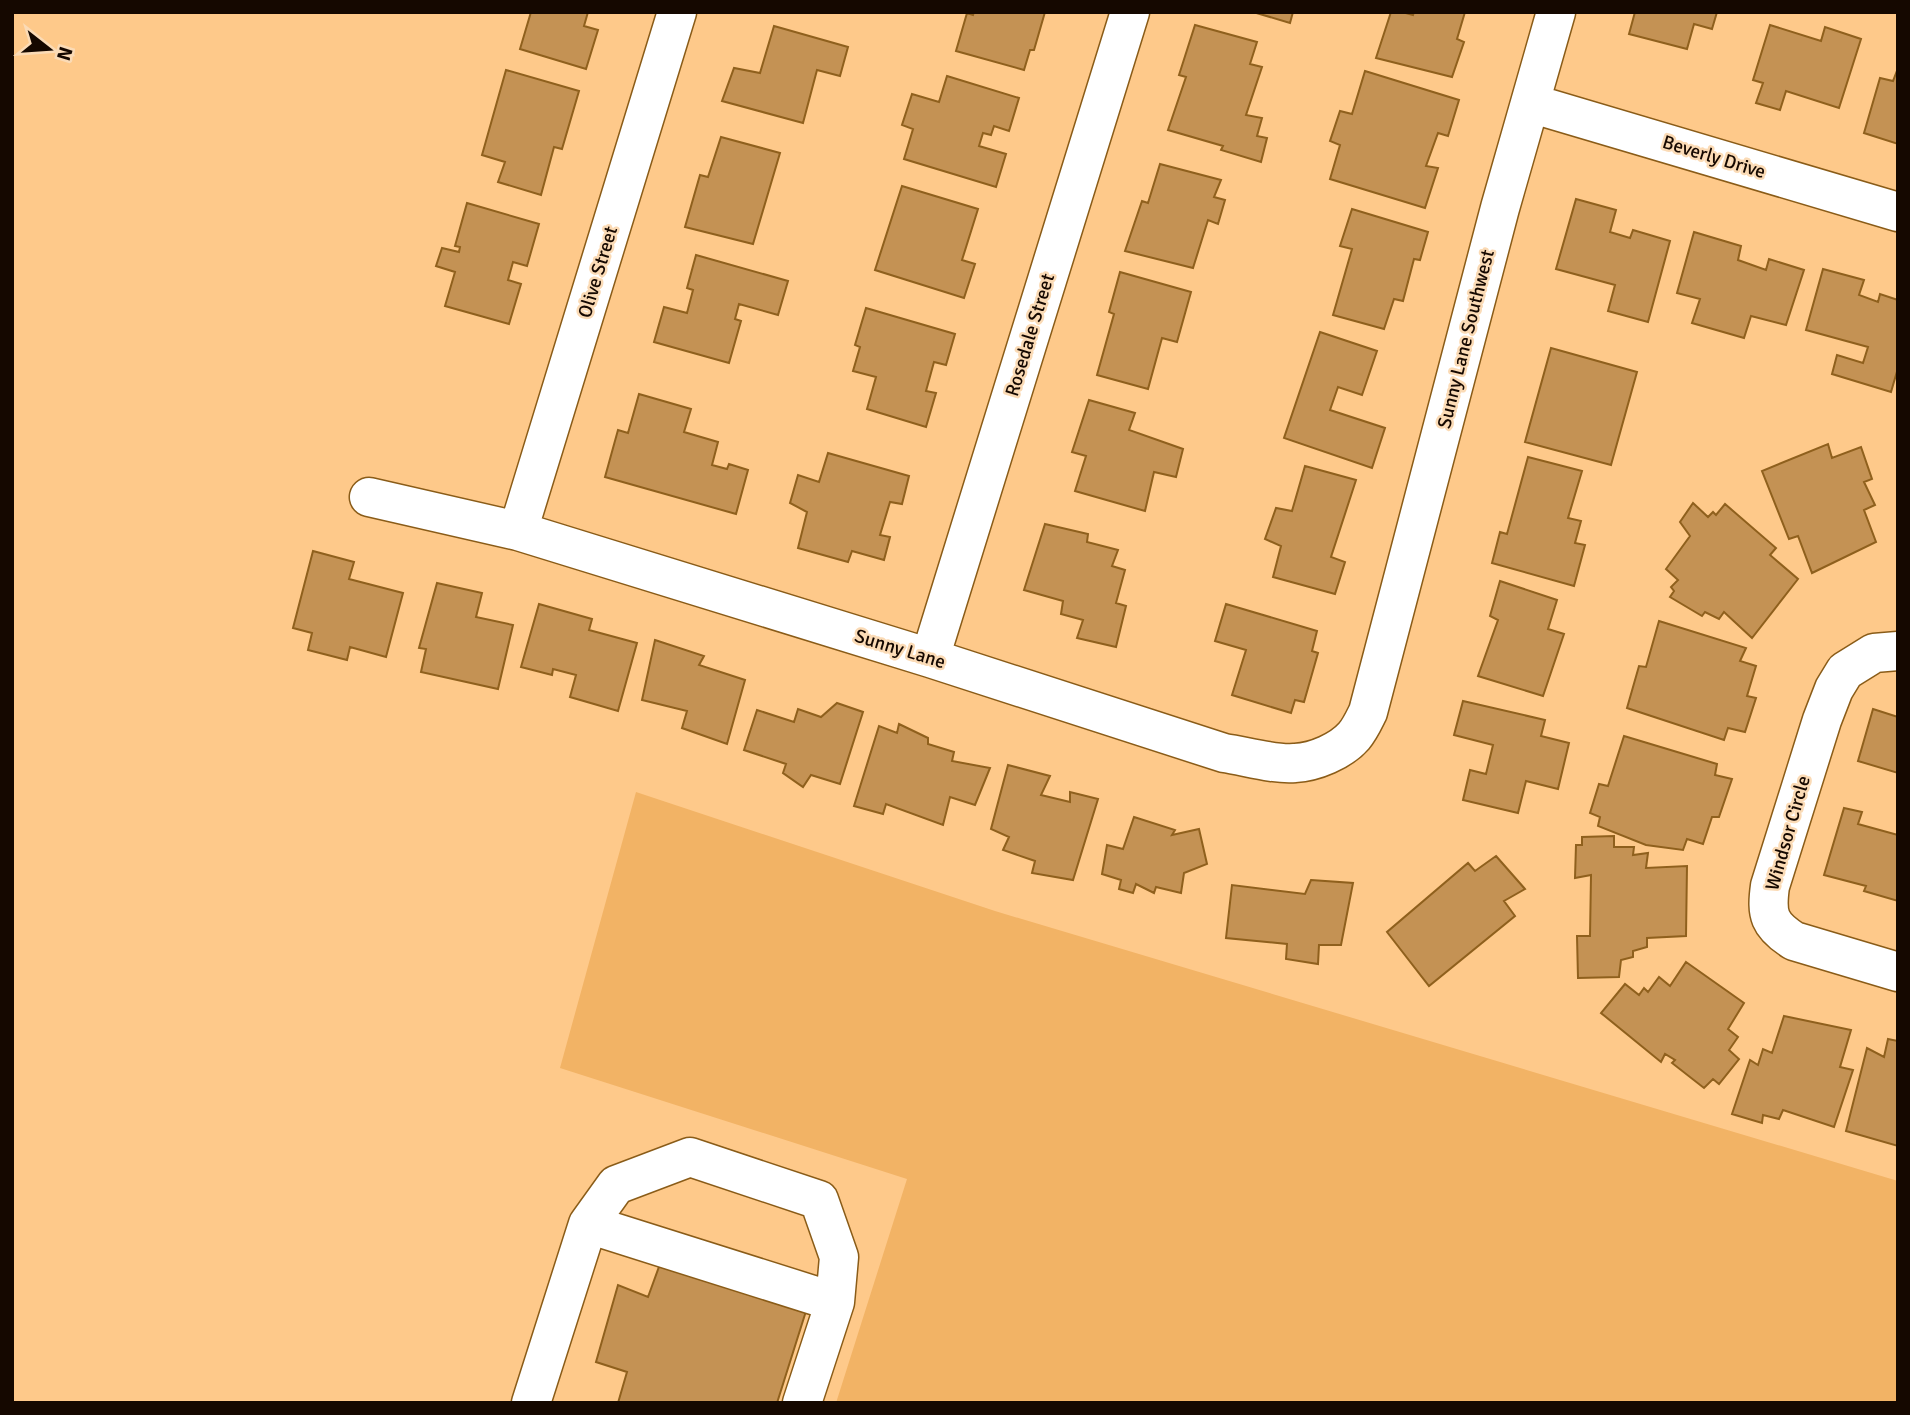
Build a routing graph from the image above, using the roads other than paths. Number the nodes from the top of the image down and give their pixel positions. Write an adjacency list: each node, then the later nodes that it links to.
1 (677, 12): 7 (street, Olive Street)
2 (1130, 12): 9 (street, Rosedale Street)
3 (1556, 12): 4 (street, Sunny Lane Southwest)
4 (1530, 103): 5 (street, Beverly Drive); 10 (street, Sunny Lane Southwest)
5 (1898, 212)
6 (369, 497): 7 (street, Sunny Lane)
7 (519, 531): 9 (street, Sunny Lane)
8 (1898, 651): 11 (street, Windsor Circle)
9 (930, 658): 10 (street, Sunny Lane)
10 (1381, 667)
11 (1898, 972)
12 (589, 1224): 13 (street); 13 (street); 14 (street)
13 (835, 1302): 15 (street)
14 (531, 1403)
15 (802, 1403)

